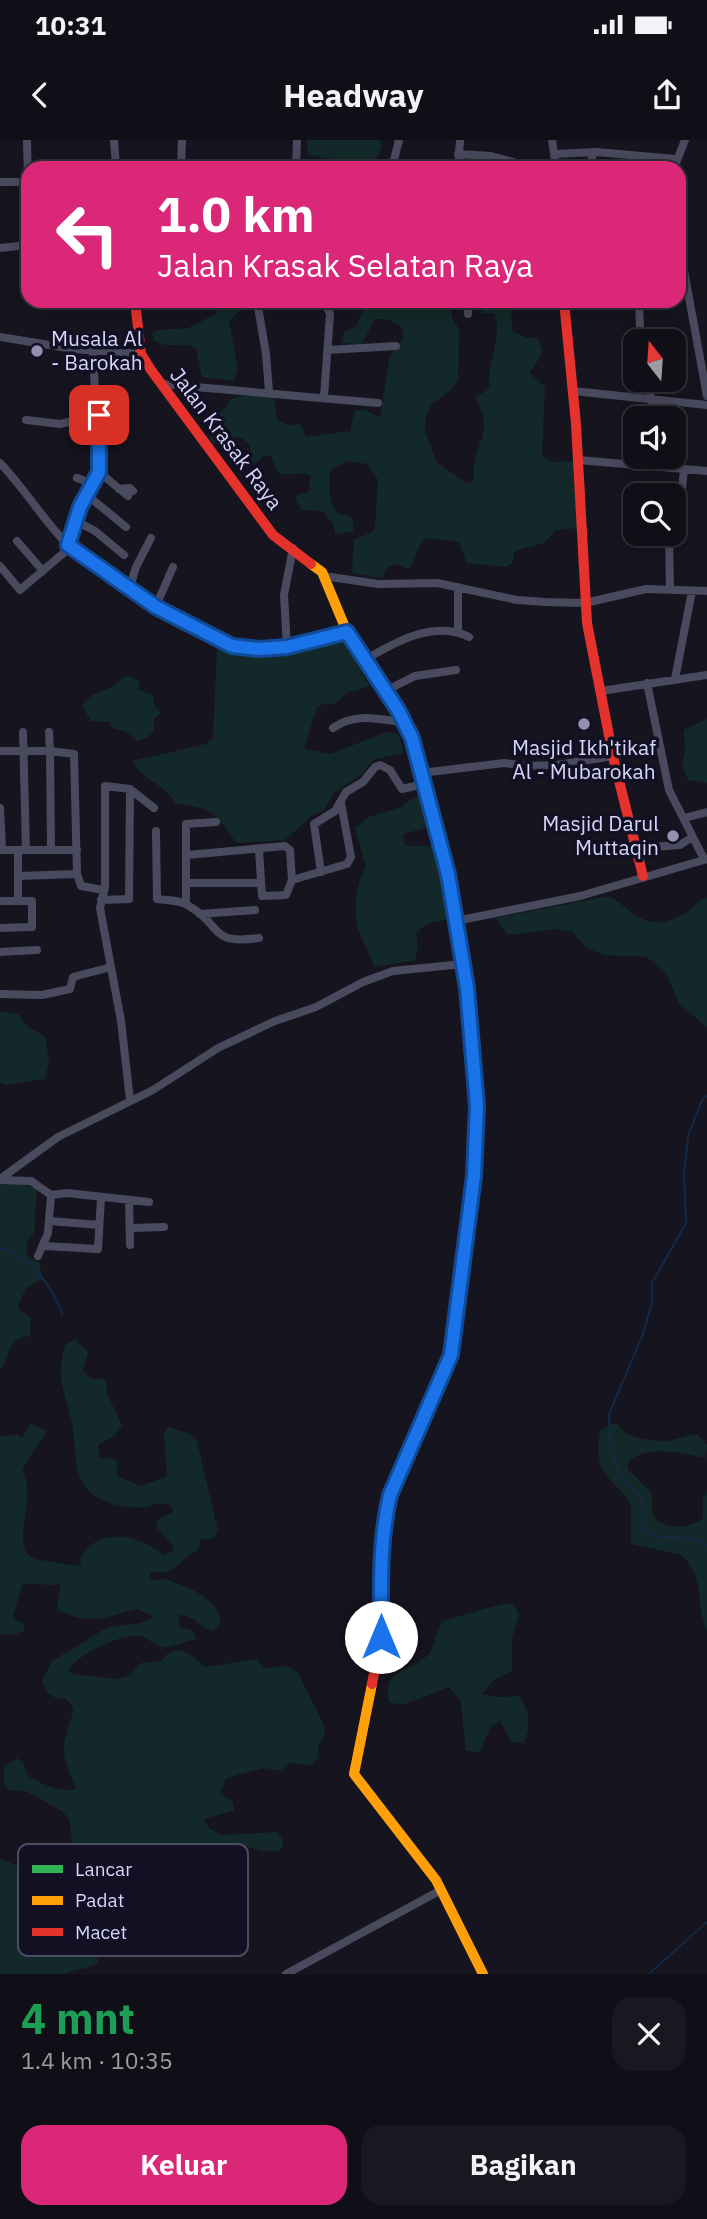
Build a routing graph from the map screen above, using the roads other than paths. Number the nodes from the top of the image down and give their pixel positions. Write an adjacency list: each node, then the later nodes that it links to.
1 (27, 140): 13 (street)
2 (114, 140): 14 (street)
3 (182, 140): 15 (street)
4 (297, 140): 16 (street)
5 (399, 140): 17 (street)
6 (460, 140): 10 (street)
7 (552, 140): 11 (street)
8 (685, 140): 12 (street)
9 (593, 152): 11 (street); 12 (street); 21 (street)
10 (458, 154): 18 (street); 19 (street)
11 (555, 154): 20 (street)
12 (677, 159)
13 (28, 161)
14 (116, 161)
15 (181, 161)
16 (296, 161)
17 (394, 161)
18 (458, 161)
19 (509, 161)
20 (556, 161)
21 (591, 161)
22 (0, 182): 23 (street)
23 (21, 182)
24 (21, 246): 25 (street)
25 (0, 248)
26 (686, 286): 44 (street)
27 (136, 308): 39 (street, Jalan Krasak Raya)
28 (258, 308): 42 (street)
29 (327, 308): 37 (street)
30 (468, 308): 33 (street)
31 (565, 308): 41 (street)
32 (639, 308): 34 (street)
33 (468, 314)
34 (640, 329)
35 (0, 337): 38 (street)
36 (397, 346): 37 (street)
37 (328, 350): 45 (street)
38 (93, 351): 39 (street); 50 (street)
39 (141, 354): 40 (street, Jalan Krasak Raya)
40 (161, 384): 42 (street); 70 (street, Jalan Krasak Raya)
41 (573, 390): 46 (street); 52 (street)
42 (269, 392): 45 (street)
43 (651, 392): 46 (street)
44 (707, 396)
45 (324, 397): 47 (street)
46 (653, 400): 48 (street); 49 (street)
47 (378, 403)
48 (707, 405)
49 (655, 406)
50 (99, 415): 51 (street); 58 (street)
51 (26, 420)
52 (578, 460): 54 (street); 81 (street)
53 (0, 463): 68 (street)
54 (623, 465)
55 (670, 469): 56 (street)
56 (684, 470): 57 (street); 60 (street)
57 (707, 471)
58 (99, 472): 61 (street); 62 (street)
59 (76, 478): 61 (street)
60 (683, 483)
61 (93, 484): 63 (street)
62 (131, 494)
63 (87, 495): 64 (street); 65 (street)
64 (76, 521): 68 (street); 71 (street)
65 (126, 527)
66 (151, 538): 78 (street)
67 (17, 541): 74 (street)
68 (68, 545): 74 (street); 78 (street)
69 (669, 546): 77 (street)
70 (293, 548): 75 (street, Jalan Krasak Raya); 86 (street)
71 (124, 555)
72 (0, 566): 74 (street)
73 (173, 567): 82 (street)
74 (43, 571)
75 (324, 576): 76 (street); 83 (street)
76 (458, 587): 81 (street); 84 (street)
77 (670, 589): 79 (street); 81 (street)
78 (129, 590): 82 (street)
79 (692, 591): 80 (street); 90 (street)
80 (707, 591)
81 (585, 603): 93 (street)
82 (156, 607): 86 (street)
83 (347, 632): 86 (street); 87 (street)
84 (458, 632): 85 (street); 87 (street)
85 (469, 637)
86 (287, 647)
87 (363, 661): 92 (street)
88 (456, 670): 92 (street)
89 (707, 675): 90 (street)
90 (675, 679): 91 (street)
91 (648, 683): 93 (street); 108 (street)
92 (385, 691): 94 (street)
93 (601, 691): 101 (street)
94 (405, 723): 95 (street); 102 (street)
95 (333, 728)
96 (23, 732): 99 (street)
97 (49, 732): 100 (street)
98 (0, 751): 99 (street)
99 (24, 751): 100 (street); 114 (street)
100 (50, 751): 115 (street); 116 (street)
101 (613, 756): 102 (street); 112 (street)
102 (422, 779): 104 (street); 134 (street)
103 (130, 789): 106 (street); 127 (street); 128 (street)
104 (341, 803): 120 (street); 120 (street)
105 (0, 808): 113 (street)
106 (154, 808)
107 (707, 813): 108 (street)
108 (684, 818): 111 (street)
109 (216, 822): 118 (street)
110 (156, 831): 131 (street)
111 (692, 837): 112 (street); 119 (street)
112 (637, 848): 123 (street)
113 (1, 850): 114 (street)
114 (22, 850): 115 (street); 122 (street)
115 (51, 850): 116 (street)
116 (77, 850): 121 (street)
117 (259, 850): 118 (street); 124 (street); 126 (street)
118 (187, 855): 125 (street)
119 (706, 859): 123 (street)
120 (321, 872): 124 (street)
121 (77, 874): 122 (street); 127 (street)
122 (18, 876): 130 (street)
123 (643, 876): 134 (street)
124 (292, 880): 126 (street)
125 (188, 883): 126 (street); 131 (street)
126 (260, 883)
127 (103, 890): 128 (street)
128 (101, 900): 140 (street)
129 (0, 901): 130 (street)
130 (18, 901): 135 (street)
131 (187, 904): 133 (street)
132 (255, 910): 133 (street)
133 (201, 914): 136 (street)
134 (456, 920): 139 (street)
135 (0, 928)
136 (260, 939)
137 (37, 950): 138 (street)
138 (0, 952)
139 (463, 964): 142 (street); 155 (street)
140 (111, 967): 141 (street); 142 (street)
141 (0, 994)
142 (130, 1100): 143 (street)
143 (0, 1179): 144 (street)
144 (51, 1195): 145 (street); 148 (street)
145 (101, 1198): 146 (street); 149 (street)
146 (129, 1201): 147 (street); 151 (street)
147 (149, 1202)
148 (50, 1221): 149 (street); 153 (street)
149 (99, 1225): 153 (street)
150 (164, 1227): 151 (street)
151 (131, 1228): 152 (street)
152 (131, 1245)
153 (44, 1246): 154 (street)
154 (38, 1256)
155 (441, 1891): 156 (street); 157 (street)
156 (286, 1974)
157 (484, 1974)

